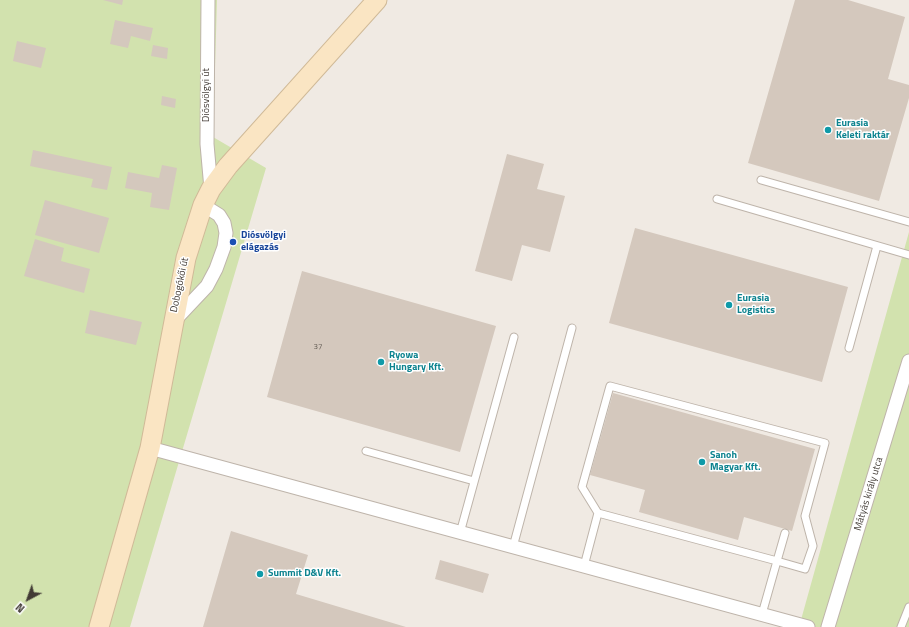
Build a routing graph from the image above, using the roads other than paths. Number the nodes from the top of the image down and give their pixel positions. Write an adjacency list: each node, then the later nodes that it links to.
1 (208, 0): 4 (street, Diósvölgyi út)
2 (376, 0): 4 (main road, Dobogókői út)
3 (761, 180): 6 (lane)
4 (207, 197): 9 (main road, Dobogókői út); 9 (street)
5 (717, 200): 7 (lane)
6 (909, 222)
7 (877, 246): 8 (lane); 12 (lane)
8 (909, 255)
9 (172, 322): 14 (main road, Dobogókői út)
10 (572, 328): 20 (lane)
11 (514, 337): 16 (lane)
12 (849, 348)
13 (909, 361): 27 (street, Mátyás király utca)
14 (150, 448): 18 (street); 25 (main road, Dobogókői út)
15 (366, 451): 16 (lane)
16 (474, 481): 18 (lane)
17 (598, 513): 21 (lane); 21 (lane); 22 (lane)
18 (460, 533): 20 (street)
19 (785, 533): 21 (lane)
20 (513, 547): 22 (street)
21 (777, 562): 24 (lane)
22 (584, 566): 24 (street)
23 (909, 607): 28 (lane)
24 (762, 614): 26 (street)
25 (99, 627)
26 (808, 627)
27 (828, 627)
28 (901, 627)

